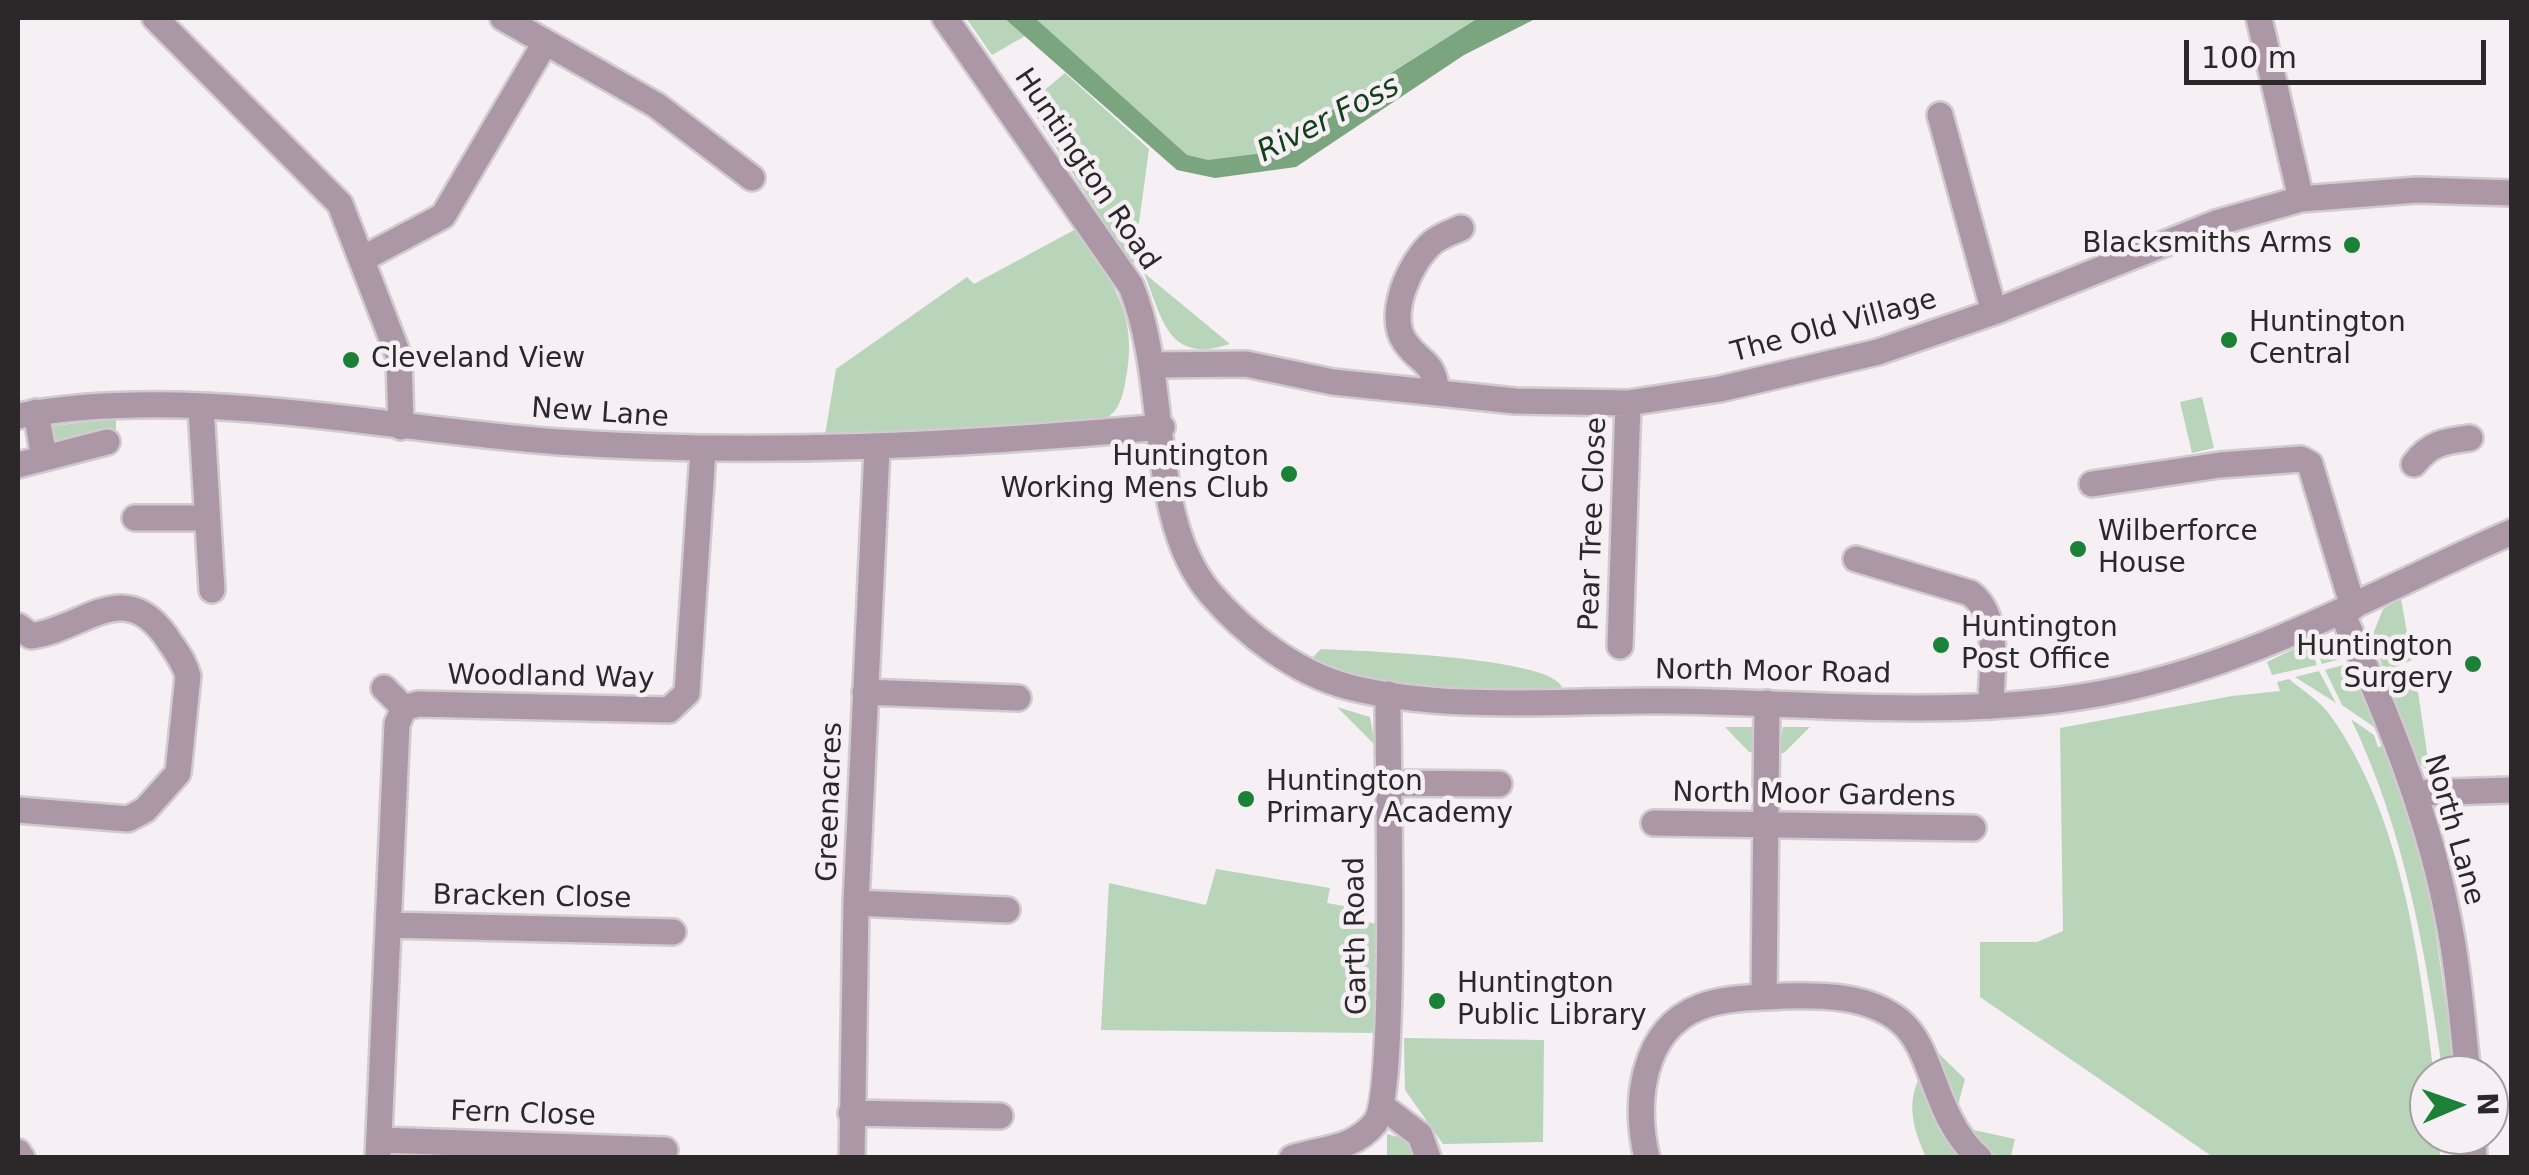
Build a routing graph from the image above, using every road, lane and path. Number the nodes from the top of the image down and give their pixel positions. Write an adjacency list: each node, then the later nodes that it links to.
1 (155, 18): 11 (street)
2 (503, 18): 5 (street)
3 (945, 18): 13 (street, Huntington Road)
4 (2258, 18): 9 (street)
5 (545, 43): 7 (street); 11 (street)
6 (1940, 115): 12 (street)
7 (752, 178)
8 (2512, 193): 9 (street, The Old Village)
9 (2301, 199): 12 (street, The Old Village)
10 (1460, 228): 14 (street)
11 (364, 258): 18 (street)
12 (1994, 312): 15 (street, The Old Village)
13 (1154, 365): 14 (street, The Old Village); 19 (street, Huntington Road)
14 (1438, 392): 15 (street, The Old Village)
15 (1628, 403): 35 (street, Pear Tree Close)
16 (201, 408): 17 (street, New Lane); 18 (street, New Lane); 29 (street)
17 (27, 414): 24 (street, New Lane)
18 (401, 426): 23 (street, New Lane)
19 (1162, 426): 22 (street, New Lane); 38 (street, North Moor Road)
20 (2470, 438): 25 (street)
21 (107, 442): 24 (street)
22 (877, 449): 23 (street, New Lane); 37 (street, Greenacres)
23 (703, 451): 42 (street, Woodland Way)
24 (44, 458): 26 (street)
25 (2414, 464)
26 (18, 465)
27 (2092, 484): 33 (street, North Lane)
28 (135, 518): 29 (street)
29 (205, 518): 32 (street)
30 (2512, 532): 33 (street, North Moor Road)
31 (1856, 559): 41 (street)
32 (212, 590)
33 (2348, 610): 41 (street, North Moor Road); 46 (street, North Lane)
34 (18, 626): 47 (street)
35 (1620, 646)
36 (384, 688): 42 (street)
37 (865, 692): 39 (street); 51 (street, Greenacres)
38 (1388, 694): 40 (street, North Moor Road); 43 (street, Garth Road)
39 (1018, 698)
40 (1768, 703): 41 (street, North Moor Road); 49 (street)
41 (1991, 706)
42 (404, 708): 53 (street)
43 (1387, 783): 44 (street); 57 (street, Garth Road)
44 (1500, 784)
45 (2512, 790): 46 (street)
46 (2416, 793): 56 (street, North Lane)
47 (18, 810)
48 (1654, 823): 49 (street, North Moor Gardens)
49 (1766, 826): 50 (street, North Moor Gardens); 55 (street)
50 (1973, 828)
51 (856, 903): 52 (street); 58 (street, Greenacres)
52 (1006, 910)
53 (389, 924): 54 (street, Bracken Close); 60 (street)
54 (674, 932)
55 (1764, 997): 65 (street); 66 (street)
56 (2465, 1055)
57 (1383, 1107): 63 (street); 64 (street)
58 (851, 1113): 59 (street); 62 (street, Greenacres)
59 (1000, 1116)
60 (379, 1149): 61 (street, Fern Close)
61 (665, 1150)
62 (852, 1158)
63 (1292, 1158)
64 (1428, 1158)
65 (1647, 1158)
66 (1979, 1158)

